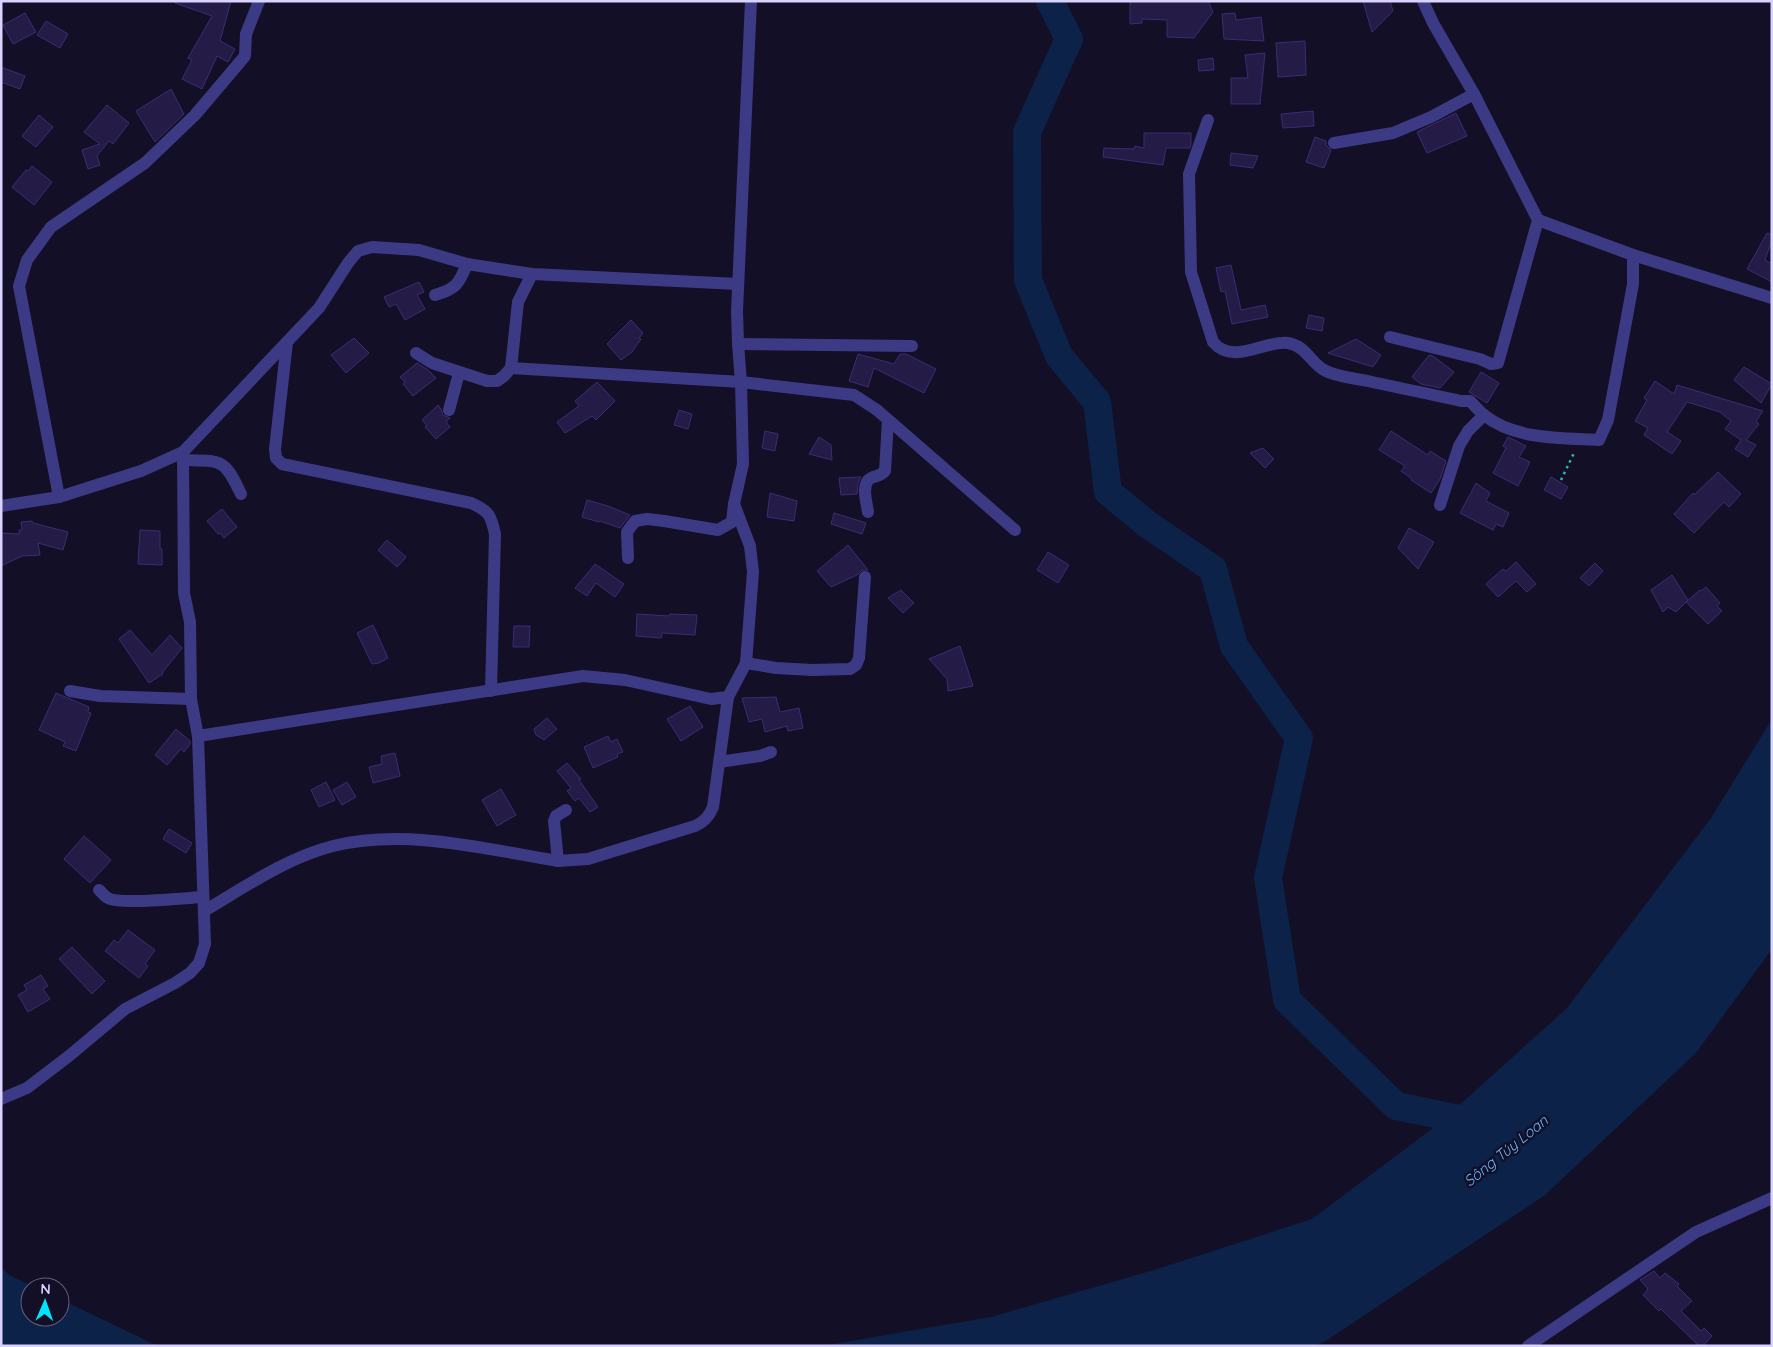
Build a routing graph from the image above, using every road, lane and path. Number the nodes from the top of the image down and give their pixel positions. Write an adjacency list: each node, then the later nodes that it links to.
1 (259, 1): 29 (street)
2 (751, 1): 11 (street)
3 (1423, 1): 4 (street)
4 (1474, 94): 6 (street); 7 (street)
5 (1208, 120): 23 (street)
6 (1334, 143)
7 (1538, 220): 8 (street); 14 (street)
8 (1633, 255): 13 (street); 25 (street)
9 (467, 264): 10 (street); 12 (street); 15 (street)
10 (532, 274): 11 (street); 19 (street)
11 (738, 284): 16 (street)
12 (435, 295)
13 (1772, 298)
14 (1390, 337)
15 (287, 342): 26 (street); 39 (street)
16 (738, 344): 17 (street); 21 (street)
17 (912, 346)
18 (416, 353): 20 (street)
19 (511, 368): 20 (street); 21 (street)
20 (458, 373): 22 (street)
21 (741, 382): 24 (street); 30 (street)
22 (449, 410)
23 (1484, 415): 25 (street); 31 (street)
24 (888, 420): 33 (street); 34 (street)
25 (1583, 439): 27 (path)
26 (183, 456): 28 (street); 29 (street); 41 (street)
27 (1561, 480)
28 (241, 494)
29 (59, 497): 32 (street)
30 (734, 504): 35 (street); 37 (street)
31 (1440, 505)
32 (1, 506)
33 (868, 512)
34 (1015, 530)
35 (628, 558)
36 (865, 577): 37 (street)
37 (746, 664): 40 (street)
38 (70, 691): 41 (street)
39 (491, 691): 40 (street); 42 (street)
40 (728, 697): 44 (street)
41 (191, 699): 42 (street)
42 (198, 736): 48 (street)
43 (771, 752): 44 (street)
44 (719, 762): 46 (street)
45 (566, 810): 46 (street)
46 (558, 861): 49 (street)
47 (99, 890): 48 (street)
48 (203, 897): 49 (street)
49 (204, 911): 50 (street)
50 (1, 1098)
51 (1772, 1198): 52 (street)
52 (1528, 1346)

